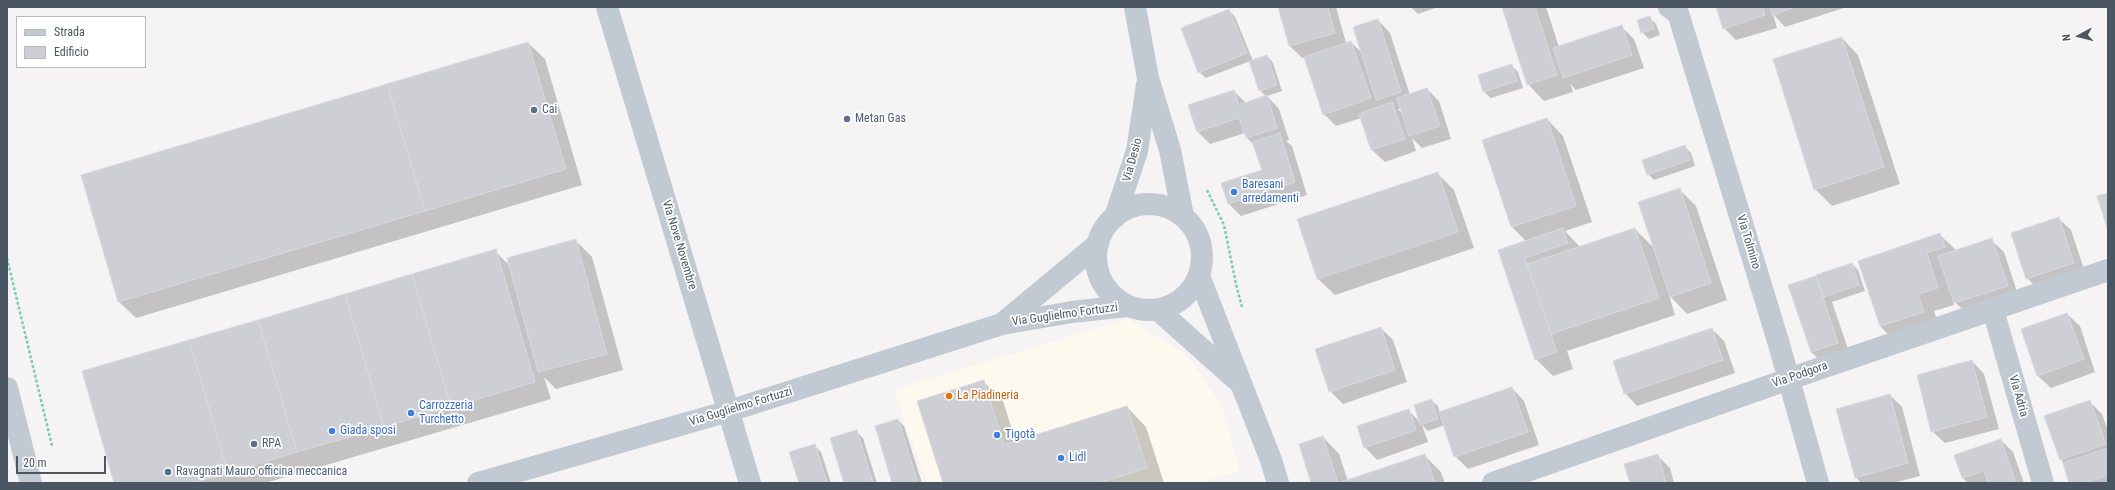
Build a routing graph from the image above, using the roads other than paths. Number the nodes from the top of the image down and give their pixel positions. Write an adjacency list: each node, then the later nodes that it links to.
1 (607, 7): 17 (street, Via Nove Novembre)
2 (1136, 7): 4 (street, Via Desio)
3 (1669, 7): 14 (street, Via Tolmino)
4 (1148, 78): 5 (street, Via Desio); 6 (street, Via Desio)
5 (1183, 216): 6 (street); 9 (street)
6 (1115, 217): 7 (street)
7 (1098, 244): 10 (street); 13 (street, Via Guglielmo Fortuzzi)
8 (2108, 270): 12 (street, Via Podgora)
9 (1199, 276): 11 (street); 15 (street)
10 (1127, 306): 11 (street); 13 (street, Via Guglielmo Fortuzzi)
11 (1158, 310): 15 (street)
12 (1994, 310): 14 (street, Via Podgora); 24 (street, Via Adria)
13 (1002, 324): 17 (street, Via Guglielmo Fortuzzi)
14 (1789, 379): 22 (street, Via Podgora); 23 (street, Via Tolmino)
15 (1243, 386): 21 (street)
16 (7, 388): 18 (street)
17 (729, 412): 19 (street, Via Guglielmo Fortuzzi); 20 (street, Via Nove Novembre)
18 (31, 483)
19 (478, 483)
20 (750, 483)
21 (1278, 483)
22 (1494, 483)
23 (1818, 483)
24 (2043, 483)

